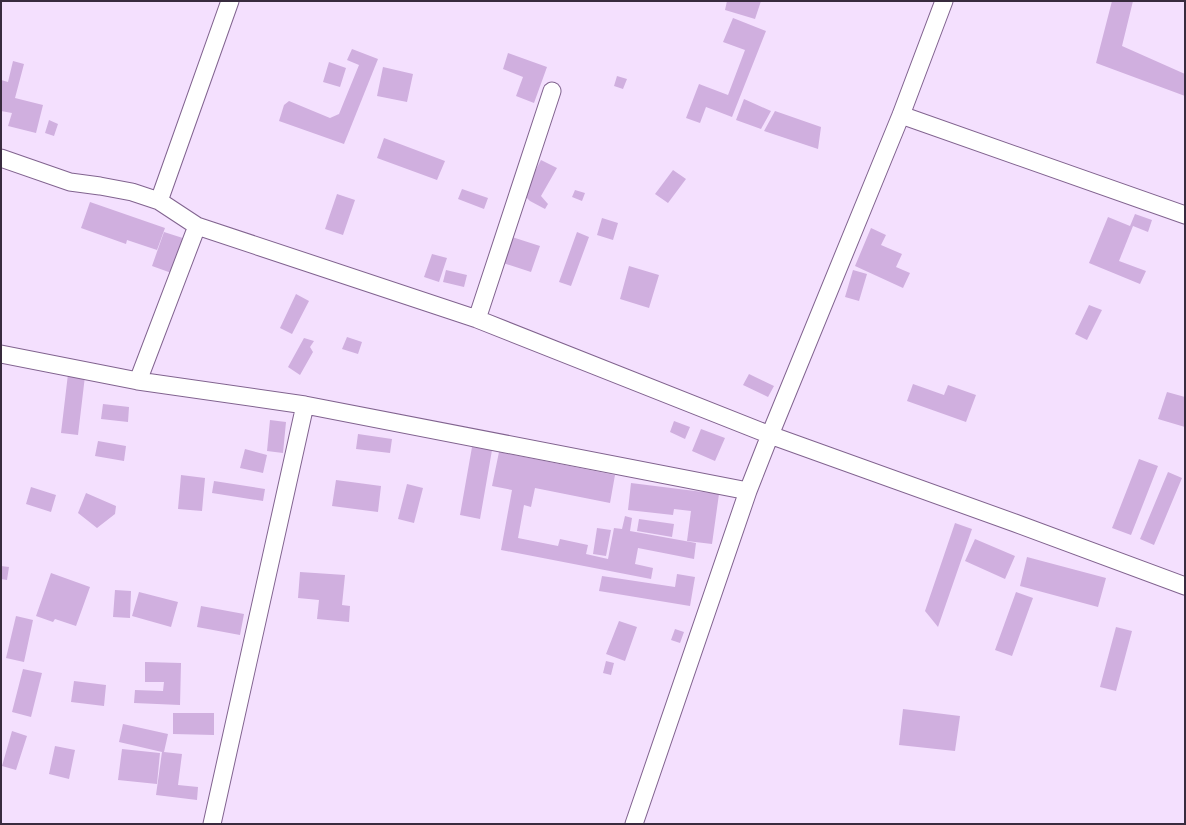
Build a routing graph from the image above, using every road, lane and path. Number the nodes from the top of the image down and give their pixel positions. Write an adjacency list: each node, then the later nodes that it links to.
1 (230, 1): 6 (street)
2 (944, 1): 4 (street)
3 (552, 92): 9 (street)
4 (901, 115): 7 (street); 13 (street)
5 (1, 158): 6 (street)
6 (159, 201): 8 (street)
7 (1185, 215)
8 (197, 226): 9 (street); 11 (street)
9 (476, 319): 13 (street)
10 (1, 354): 11 (street)
11 (138, 381): 12 (street)
12 (305, 405): 14 (street); 16 (street)
13 (770, 435): 14 (street); 15 (street)
14 (748, 491): 17 (street)
15 (1185, 586)
16 (212, 824)
17 (634, 824)

